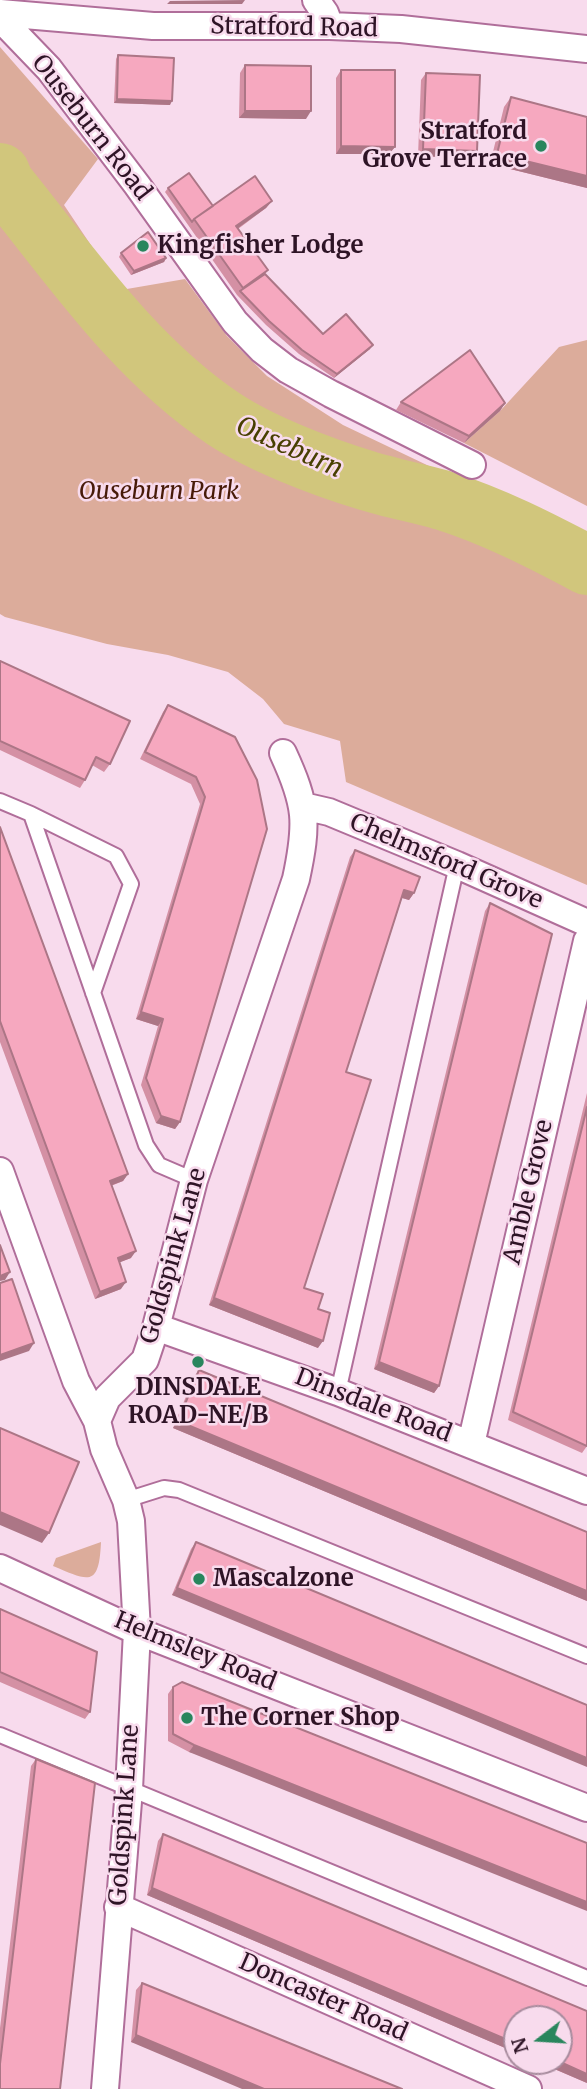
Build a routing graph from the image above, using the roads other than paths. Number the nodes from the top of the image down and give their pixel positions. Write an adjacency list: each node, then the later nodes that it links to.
1 (316, 0): 3 (street)
2 (0, 15): 3 (street, Stratford Road); 5 (street, Ouseburn Road)
3 (331, 26): 4 (street, Stratford Road)
4 (587, 48)
5 (472, 465)
6 (284, 753): 8 (street, Goldspink Lane)
7 (0, 801): 9 (lane)
8 (303, 806): 10 (street, Chelmsford Grove); 15 (street, Goldspink Lane)
9 (30, 814): 13 (lane); 13 (lane)
10 (457, 865): 11 (street, Chelmsford Grove); 17 (lane)
11 (587, 923)
12 (587, 941): 19 (street, Amble Grove)
13 (93, 993): 15 (lane)
14 (0, 1171): 18 (street)
15 (194, 1180): 16 (street, Goldspink Lane)
16 (156, 1327): 17 (street, Dinsdale Road); 18 (street, Goldspink Lane)
17 (338, 1392): 19 (street, Dinsdale Road)
18 (97, 1421): 21 (street, Goldspink Lane)
19 (471, 1444): 20 (street, Dinsdale Road)
20 (587, 1491)
21 (126, 1500): 23 (street, Goldspink Lane); 24 (lane)
22 (0, 1568): 23 (street, Helmsley Road)
23 (137, 1631): 26 (street, Goldspink Lane); 27 (street, Helmsley Road)
24 (587, 1656)
25 (0, 1735): 26 (lane)
26 (129, 1789): 28 (street, Goldspink Lane); 29 (lane)
27 (587, 1808)
28 (118, 1907): 30 (street, Goldspink Lane); 31 (street, Doncaster Road)
29 (587, 1978)
30 (104, 2089)
31 (528, 2089)

